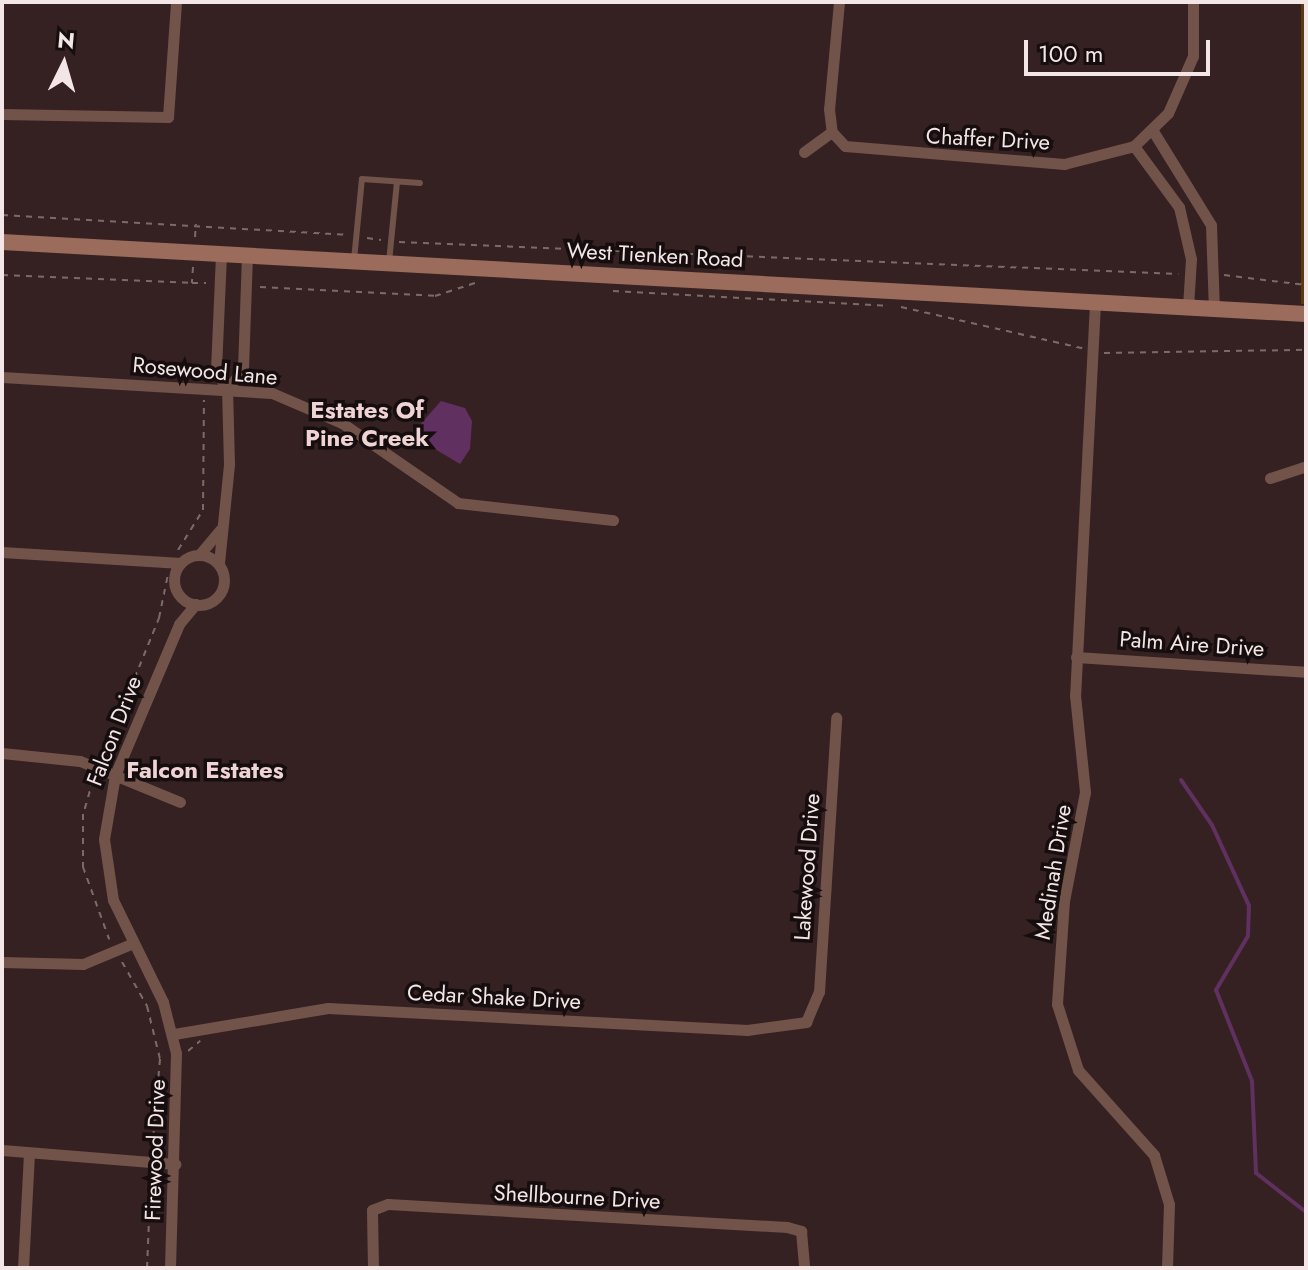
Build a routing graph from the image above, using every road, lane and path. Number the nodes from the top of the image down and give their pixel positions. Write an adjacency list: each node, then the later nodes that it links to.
1 (176, 2): 4 (street)
2 (839, 2): 5 (street)
3 (1193, 2): 6 (street)
4 (2, 114)
5 (832, 132): 6 (street, Chaffer Drive); 7 (street)
6 (1143, 138): 10 (street); 11 (street)
7 (804, 152)
8 (397, 182): 9 (lane); 13 (lane); 14 (lane)
9 (420, 183)
10 (1199, 196): 11 (street); 22 (street)
11 (1179, 207): 21 (street)
12 (2, 215): 13 (path)
13 (356, 237): 14 (path); 19 (lane)
14 (391, 241): 20 (lane); 21 (path)
15 (2, 242): 16 (street, West Tienken Road)
16 (195, 252): 17 (street, West Tienken Road); 24 (path)
17 (221, 253): 18 (street, West Tienken Road); 25 (street)
18 (247, 255): 19 (street, West Tienken Road); 28 (street)
19 (354, 260): 20 (street, West Tienken Road)
20 (389, 262): 31 (street, West Tienken Road)
21 (1190, 274): 32 (street)
22 (1215, 274): 27 (path); 33 (street)
23 (2, 275): 24 (path)
24 (192, 283): 25 (path)
25 (214, 284): 30 (path); 39 (street)
26 (490, 284): 28 (path)
27 (1306, 285)
28 (246, 286): 39 (street)
29 (609, 291): 35 (path)
30 (208, 293)
31 (1095, 303): 32 (street, West Tienken Road); 35 (street, Medinah Drive)
32 (1188, 307): 33 (street, West Tienken Road)
33 (1214, 309): 34 (street, West Tienken Road)
34 (1306, 314)
35 (1093, 350): 36 (path); 53 (street, Medinah Drive)
36 (1306, 350)
37 (2, 377): 38 (street, Rosewood Lane)
38 (204, 389): 39 (street, Rosewood Lane); 46 (path)
39 (227, 390): 42 (street, Rosewood Lane); 43 (street)
40 (1306, 466): 41 (street)
41 (1270, 478)
42 (613, 520)
43 (220, 529): 45 (street); 48 (street)
44 (2, 552): 47 (street)
45 (199, 555): 46 (street); 48 (street)
46 (178, 558): 47 (street); 49 (street)
47 (158, 563): 49 (street)
48 (219, 563): 51 (street)
49 (175, 578): 50 (street)
50 (181, 596): 51 (street); 52 (street, Falcon Drive)
51 (196, 604): 52 (street, Falcon Drive)
52 (179, 624): 57 (street, Falcon Drive)
53 (1076, 657): 54 (street, Palm Aire Drive); 70 (street, Medinah Drive)
54 (1306, 672)
55 (836, 718): 61 (street, Lakewood Drive)
56 (2, 753): 57 (street)
57 (115, 775): 58 (street); 59 (street, Falcon Drive)
58 (180, 802)
59 (131, 944): 60 (street); 62 (street, Falcon Drive)
60 (2, 962)
61 (810, 1016): 62 (street, Cedar Shake Drive)
62 (174, 1034): 65 (street, Firewood Drive)
63 (2, 1150): 64 (street)
64 (29, 1153): 65 (street); 66 (street)
65 (175, 1164): 67 (street, Firewood Drive)
66 (23, 1268)
67 (170, 1268)
68 (373, 1268): 69 (street, Shellbourne Drive)
69 (804, 1268)
70 (1167, 1268)

